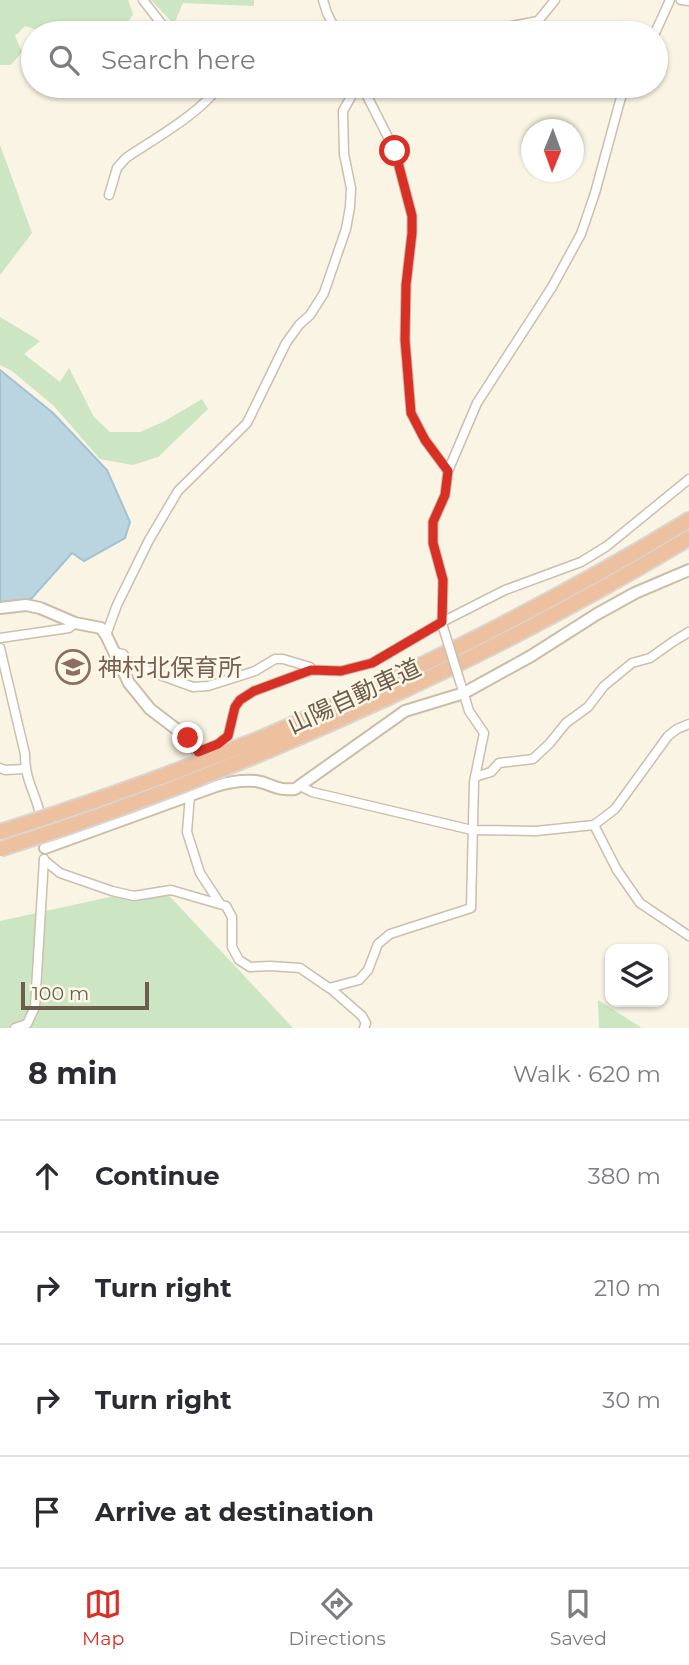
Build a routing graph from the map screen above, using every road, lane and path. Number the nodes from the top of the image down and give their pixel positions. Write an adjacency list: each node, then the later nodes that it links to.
1 (143, 0): 7 (street)
2 (323, 0): 8 (street)
3 (555, 0): 9 (street)
4 (670, 0): 10 (street)
5 (681, 0): 6 (street)
6 (689, 1)
7 (159, 21)
8 (331, 21)
9 (538, 21)
10 (660, 21)
11 (211, 98): 15 (street)
12 (351, 98): 25 (street)
13 (366, 98): 16 (street)
14 (621, 98): 16 (street)
15 (109, 195)
16 (448, 471): 23 (street)
17 (689, 479): 23 (street)
18 (689, 520): 32 (highway, 山陽自動車道)
19 (689, 538): 32 (highway, 山陽自動車道)
20 (689, 570): 30 (street)
21 (0, 607): 22 (street)
22 (75, 623): 25 (street); 26 (street)
23 (443, 624): 29 (street); 30 (street, bridge)
24 (689, 632): 36 (street)
25 (106, 635): 28 (street)
26 (0, 638)
27 (0, 648): 35 (street)
28 (114, 652): 29 (street); 33 (street)
29 (311, 670): 33 (street)
30 (463, 689): 36 (street); 38 (street)
31 (689, 724): 40 (street)
32 (267, 743): 42 (highway, 山陽自動車道, bridge); 43 (highway, 山陽自動車道, bridge)
33 (198, 752): 37 (street)
34 (0, 768): 35 (street)
35 (25, 769): 44 (street)
36 (475, 776): 41 (street)
37 (216, 786): 38 (street); 39 (street)
38 (300, 786): 41 (street)
39 (190, 795): 44 (street); 45 (street)
40 (594, 825): 41 (street); 46 (street)
41 (472, 830): 47 (street)
42 (0, 832)
43 (0, 849)
44 (44, 854): 45 (street); 48 (street)
45 (219, 902): 47 (street)
46 (689, 936)
47 (330, 988): 49 (street)
48 (15, 1028)
49 (364, 1028)

